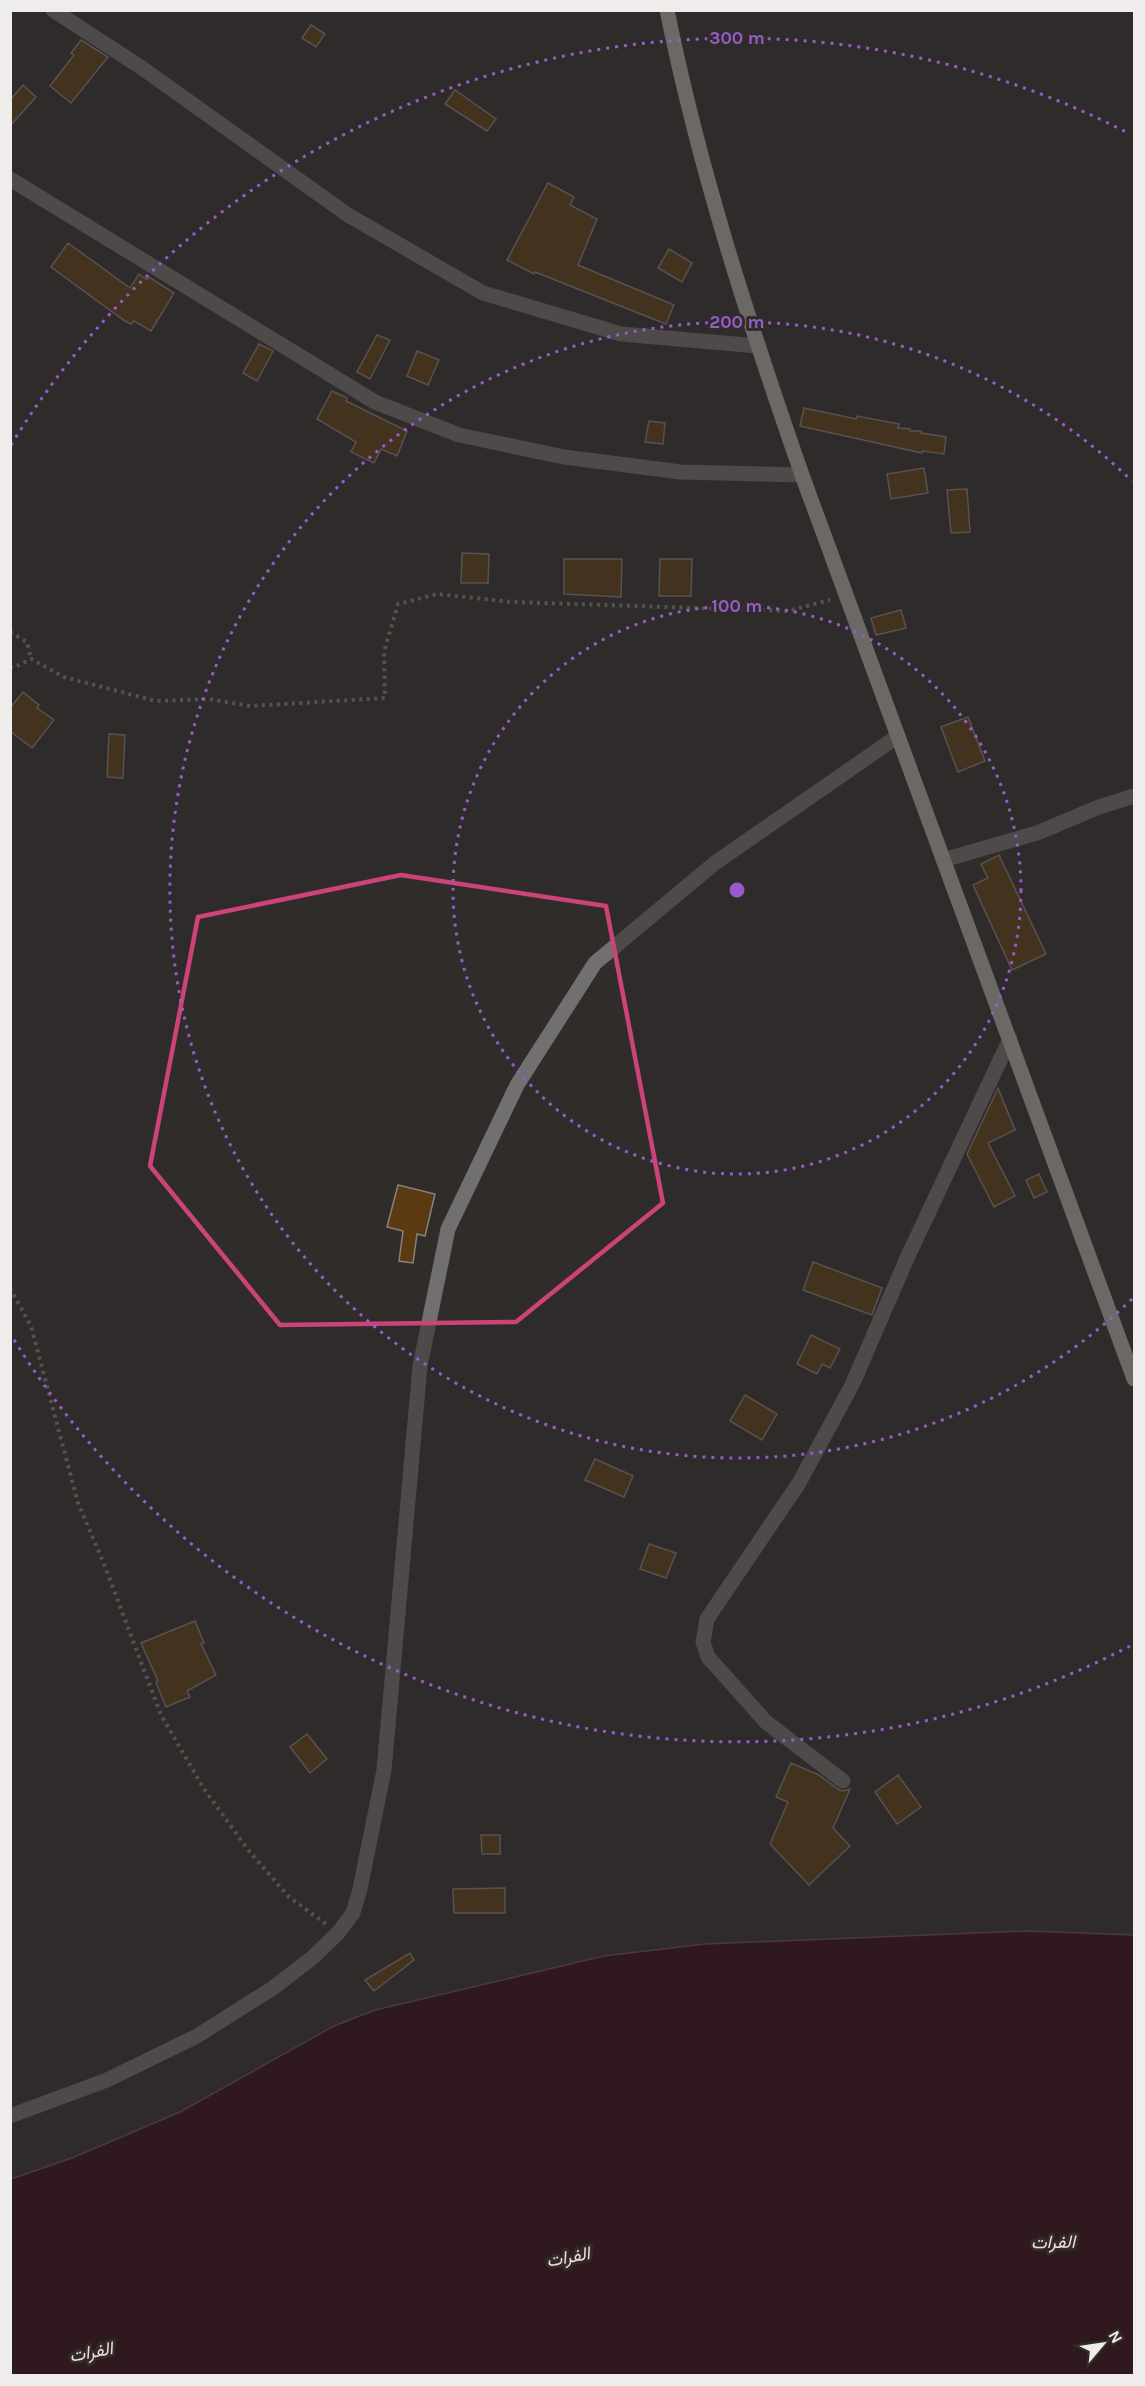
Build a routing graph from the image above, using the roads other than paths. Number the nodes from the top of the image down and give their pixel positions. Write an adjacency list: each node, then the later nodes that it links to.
1 (53, 10): 4 (street)
2 (667, 10): 4 (main road)
3 (10, 179): 5 (street)
4 (758, 346): 5 (main road)
5 (802, 475): 6 (main road)
6 (898, 736): 8 (main road); 12 (street)
7 (1134, 796): 8 (street)
8 (943, 860): 9 (main road)
9 (1010, 1039): 10 (main road); 11 (street)
10 (1134, 1379)
11 (843, 1781)
12 (10, 2116)

